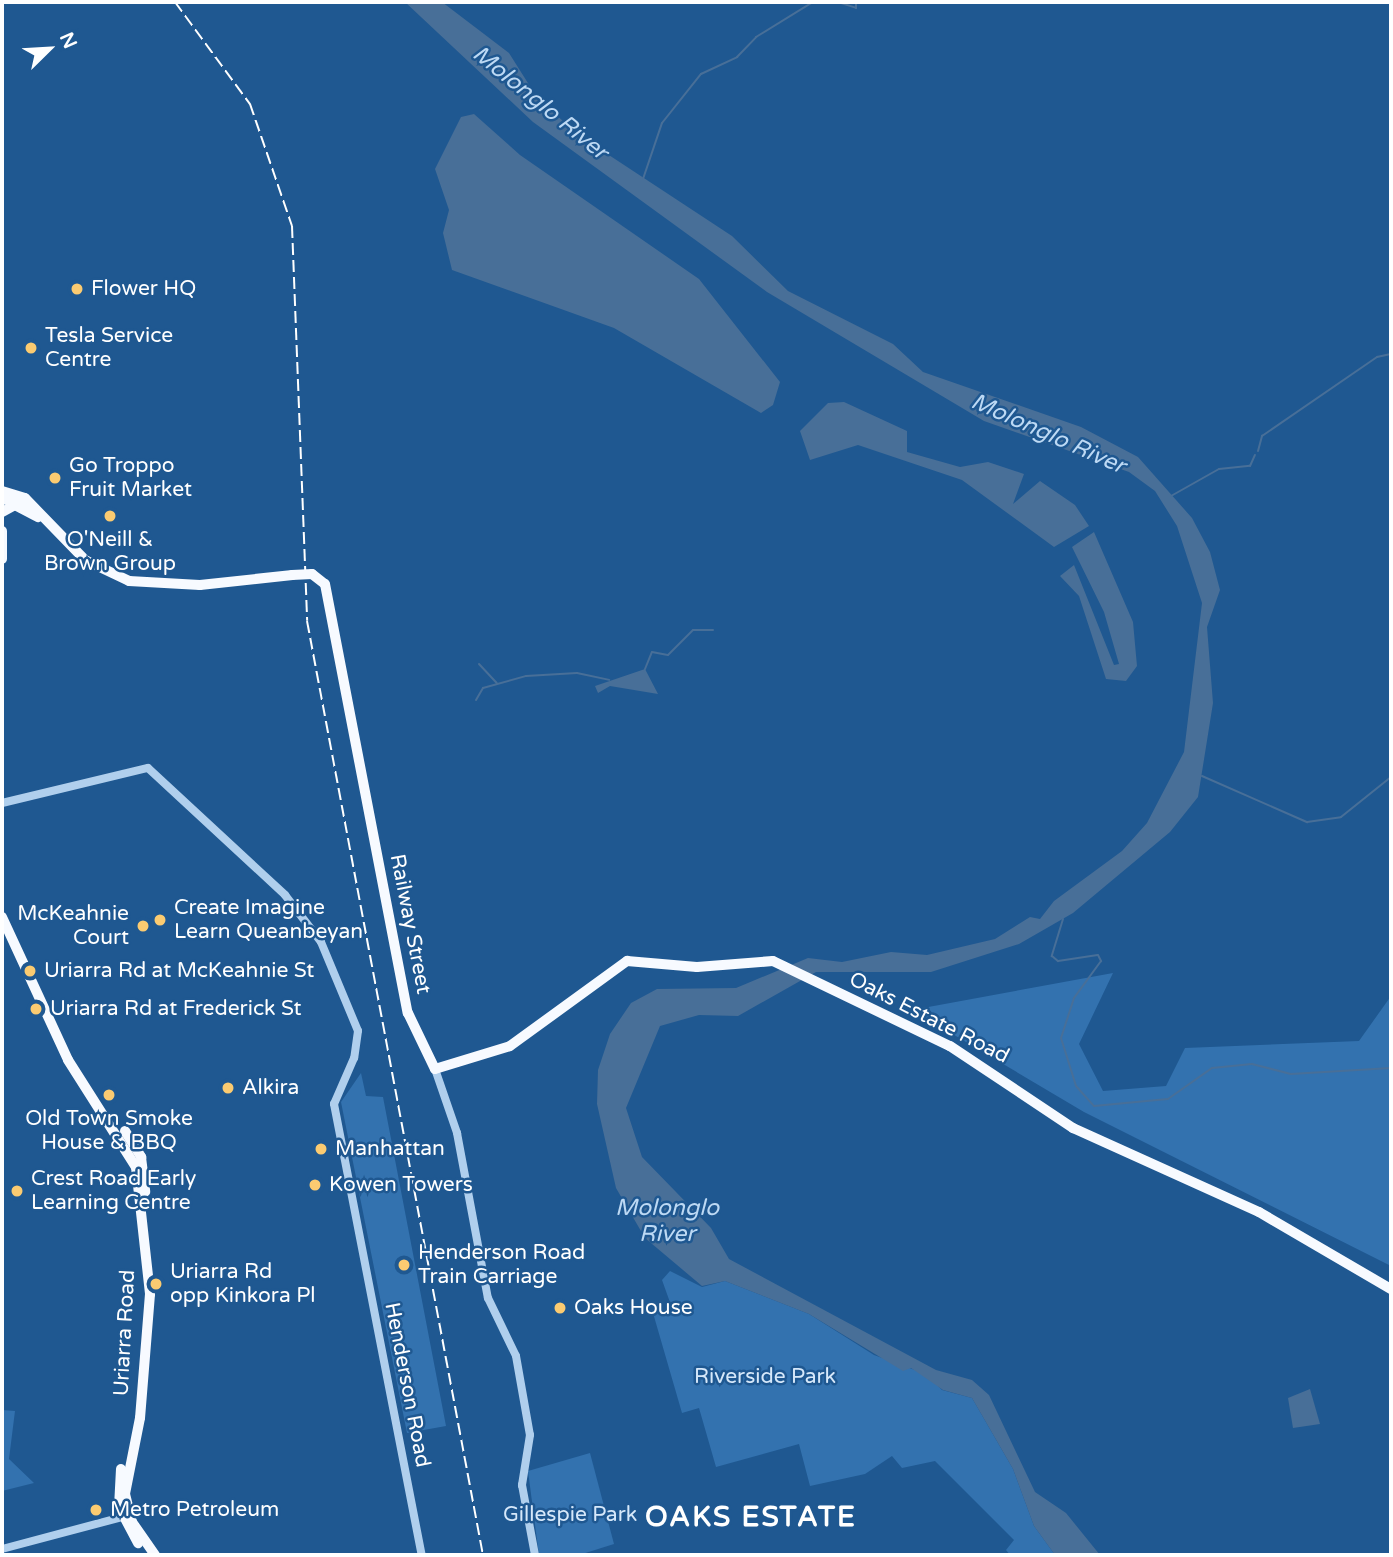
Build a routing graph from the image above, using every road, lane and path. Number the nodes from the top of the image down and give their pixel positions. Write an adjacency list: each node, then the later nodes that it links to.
1 (2, 491): 5 (main road, Railway Street)
2 (2, 499): 4 (main road, Railway Street)
3 (2, 512): 4 (main road, Railway Street)
4 (38, 518): 5 (main road, Railway Street)
5 (49, 526): 10 (main road, Railway Street, bridge)
6 (2, 531): 7 (main road)
7 (2, 559)
8 (2, 803): 16 (street, Henderson Road)
9 (2, 917): 12 (main road, Uriarra Road)
10 (435, 1069): 11 (main road, Oaks Estate Road); 17 (street, Railway Street)
11 (1391, 1289)
12 (125, 1516): 13 (street); 14 (main road, Uriarra Road); 15 (main road, Uriarra Road)
13 (2, 1549)
14 (147, 1555)
15 (155, 1555)
16 (422, 1555)
17 (535, 1555)

